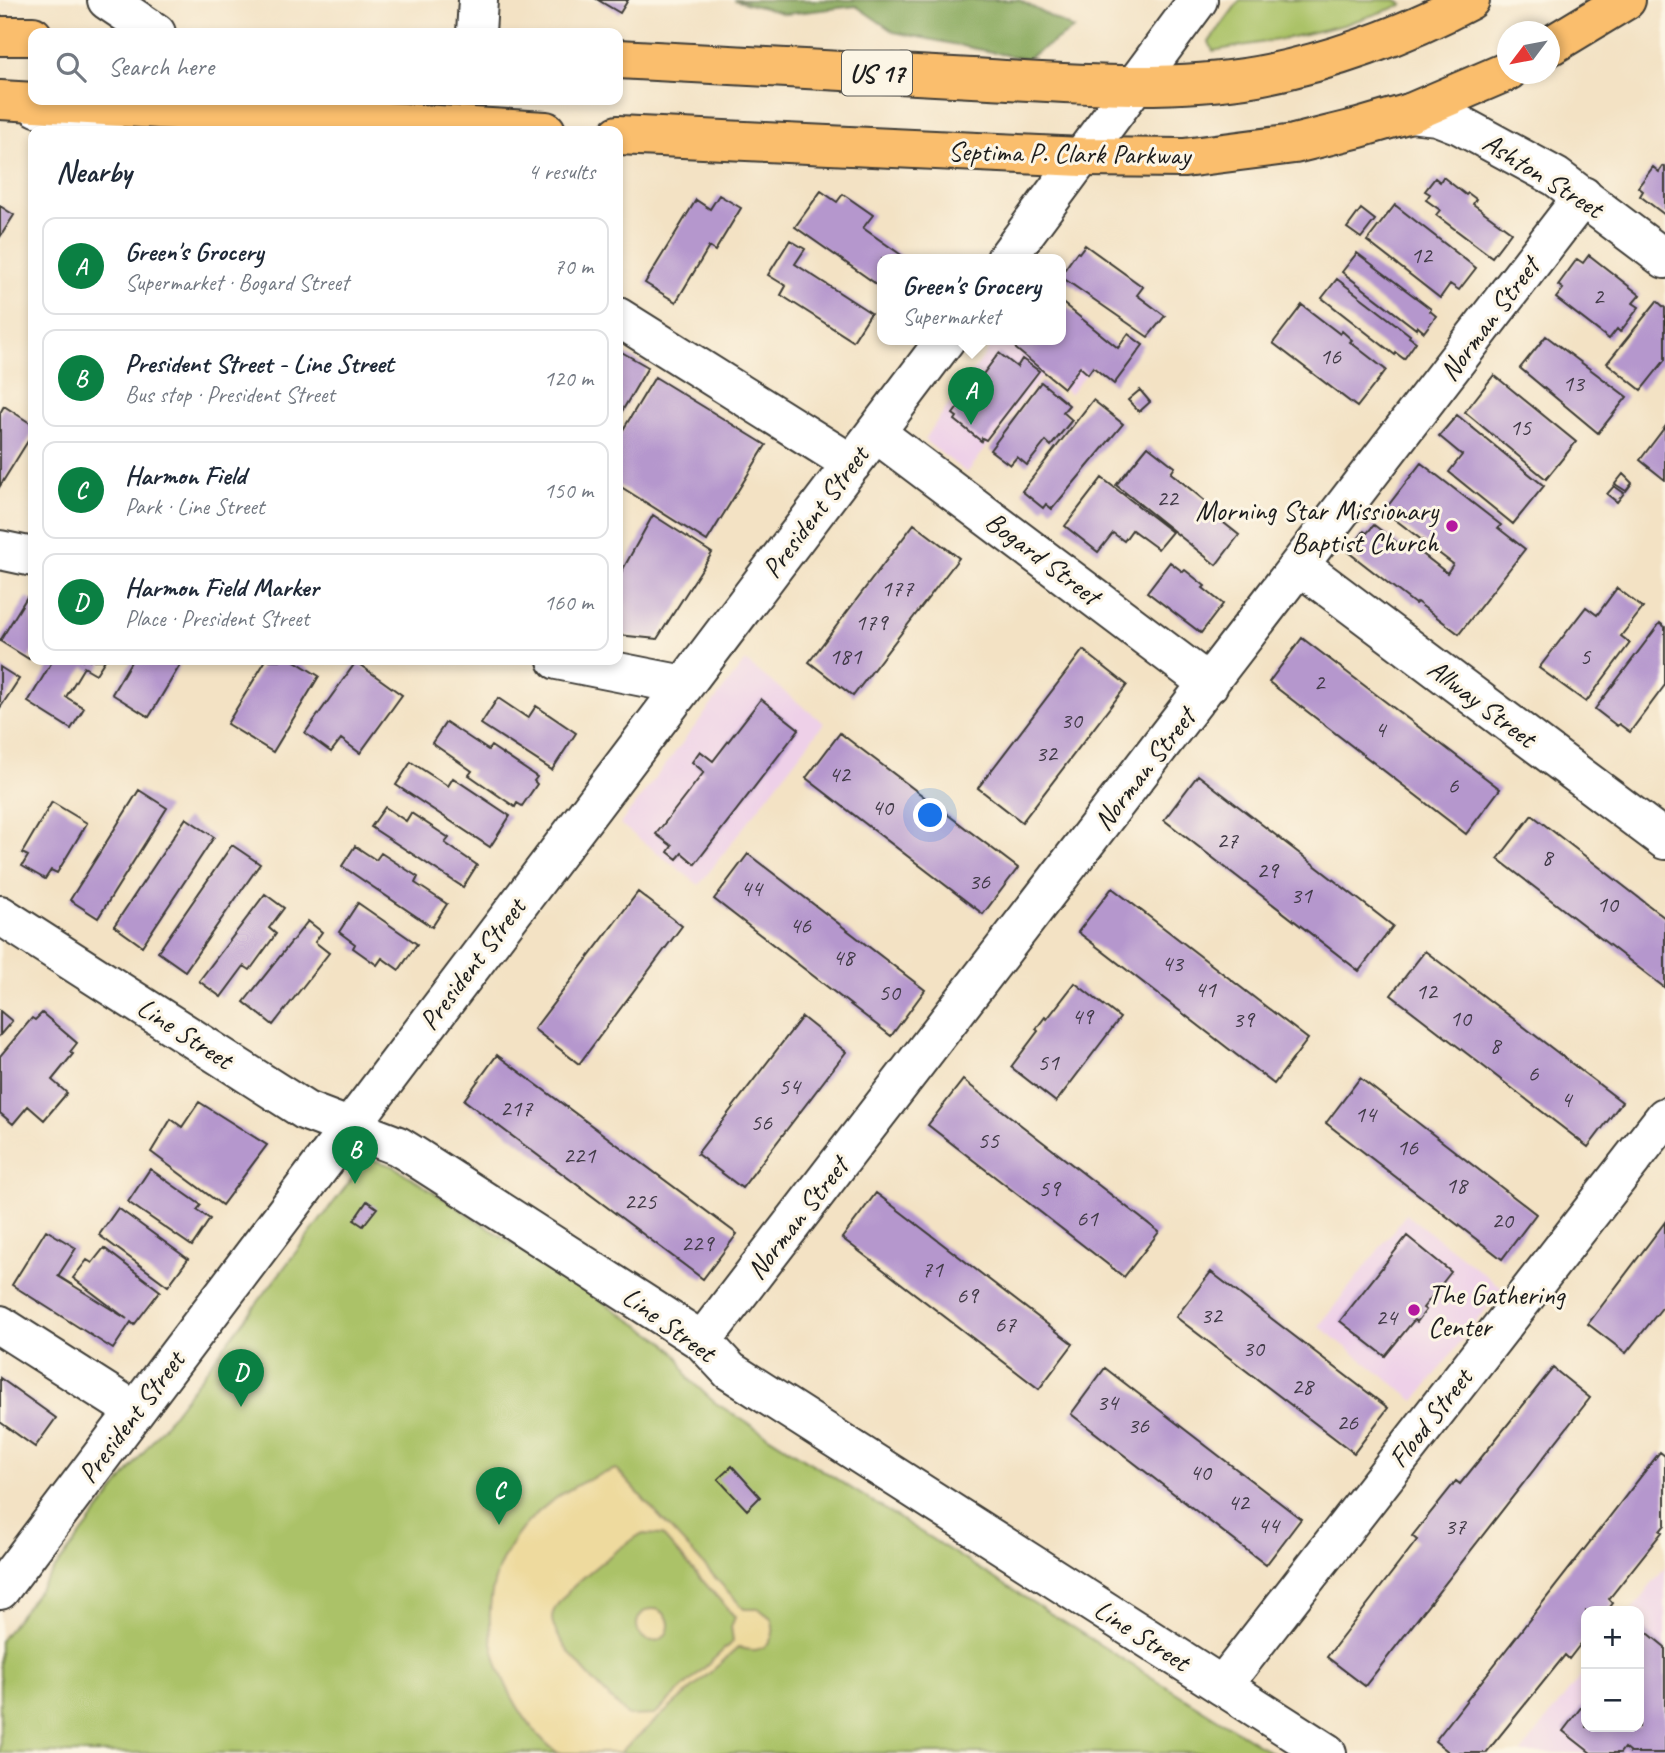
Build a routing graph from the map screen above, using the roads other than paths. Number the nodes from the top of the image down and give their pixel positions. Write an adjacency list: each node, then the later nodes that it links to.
1 (107, 0): 6 (street)
2 (478, 0): 7 (street)
3 (1198, 0): 13 (street)
4 (1470, 0): 13 (highway, US 17)
5 (1626, 0): 10 (highway)
6 (149, 28)
7 (476, 28)
8 (0, 36): 9 (highway)
9 (28, 36)
10 (1560, 39)
11 (623, 59): 13 (highway, US 17)
12 (1497, 75): 17 (highway, Septima P. Clark Parkway)
13 (1136, 85): 21 (street)
14 (9, 100): 15 (highway); 18 (street)
15 (28, 101)
16 (80, 105): 19 (highway)
17 (1410, 113): 21 (highway, Septima P. Clark Parkway); 22 (street, Ashton Street)
18 (89, 126)
19 (377, 126)
20 (623, 135): 21 (highway, Septima P. Clark Parkway)
21 (1082, 157): 23 (street)
22 (1583, 196): 24 (street, Ashton Street); 31 (street, Norman Street)
23 (1010, 254)
24 (1665, 259)
25 (623, 320): 28 (street)
26 (942, 345): 27 (street, President Street)
27 (876, 433): 28 (street, President Street); 33 (street, Bogard Street)
28 (852, 464): 34 (street, President Street)
29 (0, 550): 30 (street)
30 (28, 556)
31 (1300, 566): 33 (street, Norman Street); 35 (street, Allway Street)
32 (582, 665): 34 (street)
33 (1209, 684): 40 (street, Norman Street)
34 (684, 685): 38 (street, President Street)
35 (1665, 840)
36 (0, 915): 38 (street, Line Street)
37 (1665, 1117): 43 (street, Flood Street)
38 (349, 1126): 40 (street, Line Street); 41 (street, President Street)
39 (0, 1325): 41 (street)
40 (702, 1340): 43 (street, Line Street)
41 (135, 1410): 42 (street, President Street)
42 (0, 1590)
43 (1222, 1686): 44 (street, Line Street)
44 (1327, 1753)

